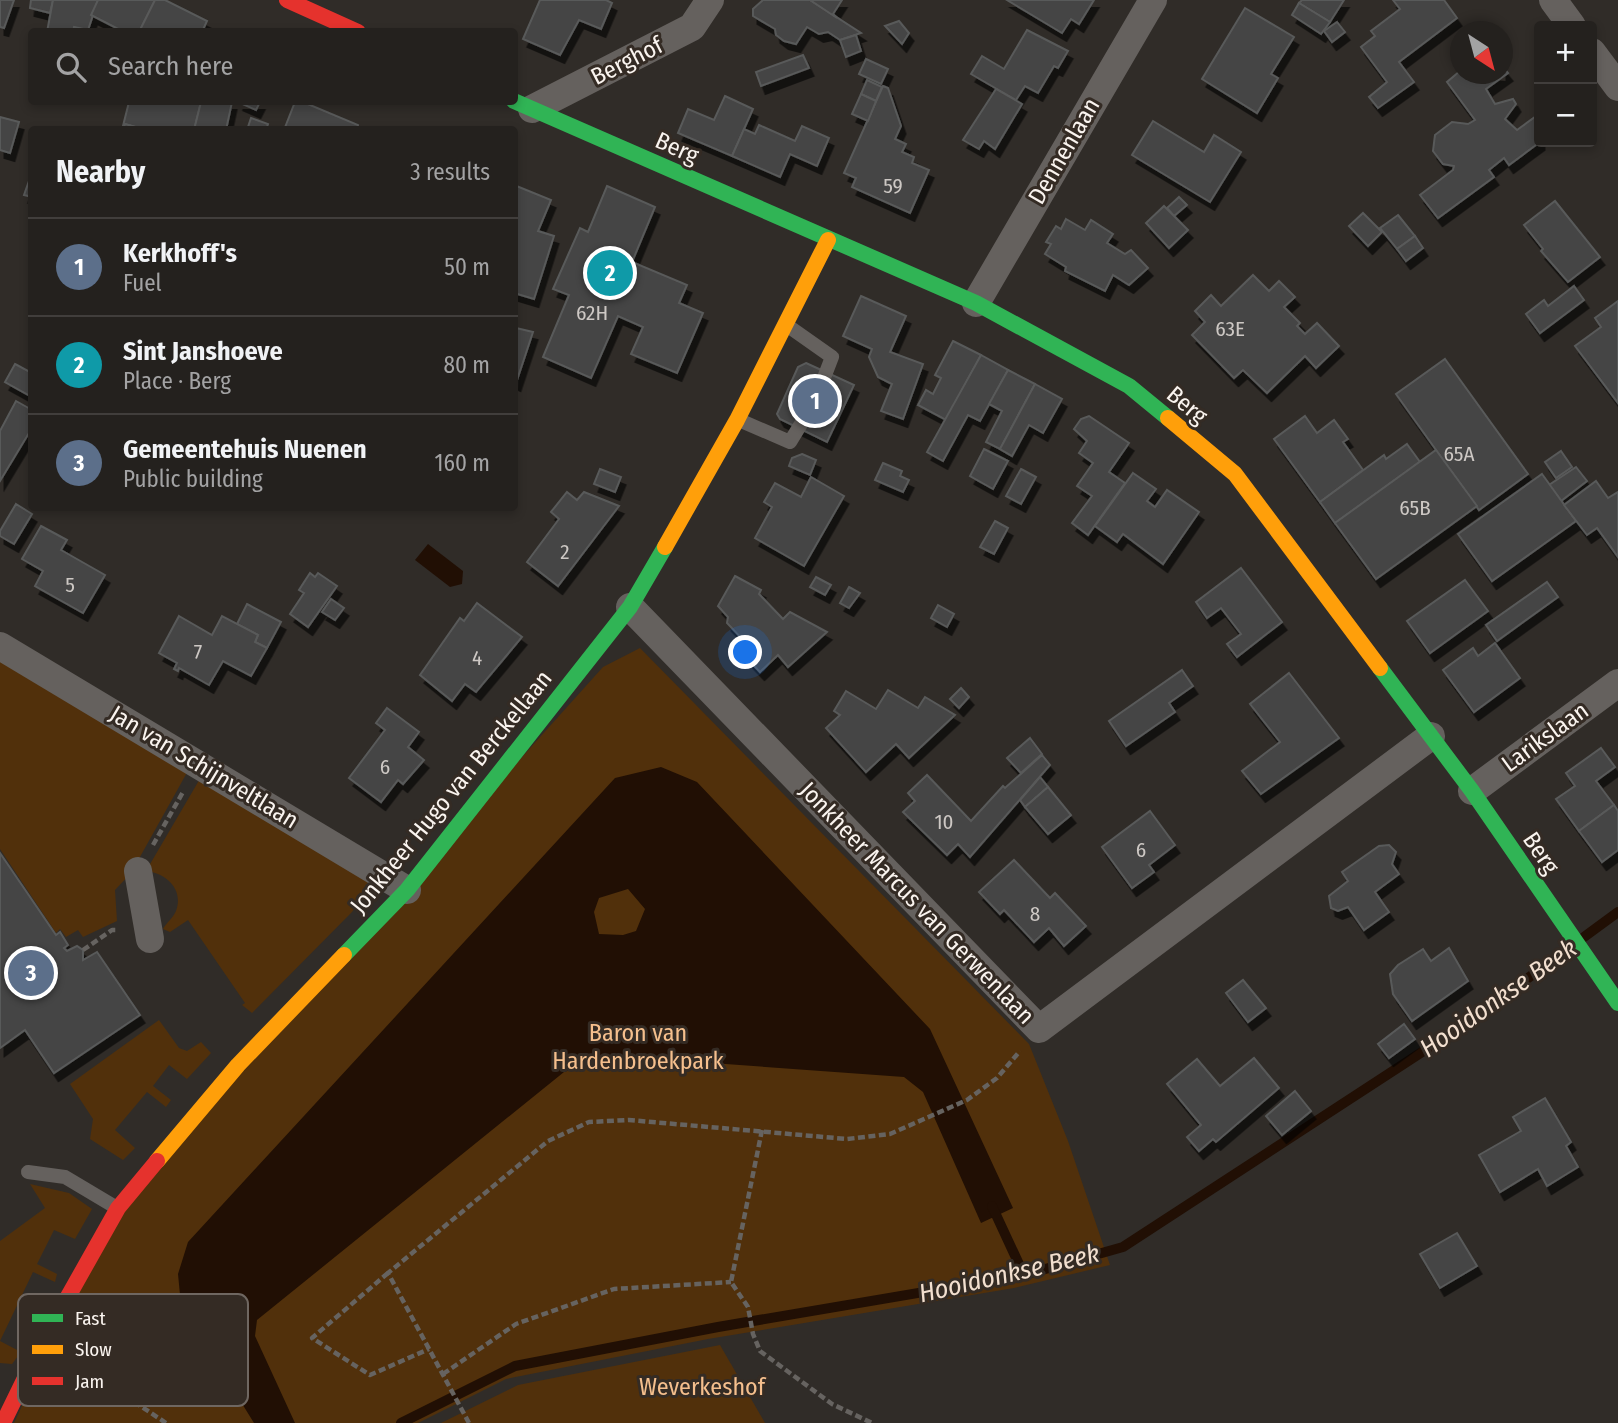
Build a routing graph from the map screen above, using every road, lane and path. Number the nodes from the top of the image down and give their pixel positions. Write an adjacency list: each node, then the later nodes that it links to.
1 (287, 0): 6 (street)
2 (710, 0): 9 (street, Berghof)
3 (1153, 0): 11 (street, Dennenlaan)
4 (1553, 0): 5 (street)
5 (1568, 21)
6 (349, 28)
7 (1597, 59): 8 (street)
8 (1618, 87)
9 (523, 105): 10 (street, Berg)
10 (828, 240): 11 (street, Berg); 12 (street, Jonkheer Hugo van Berckellaan)
11 (976, 303): 17 (street, Berg)
12 (785, 324): 13 (street, Jonkheer Hugo van Berckellaan); 13 (lane)
13 (737, 420): 14 (street, Jonkheer Hugo van Berckellaan)
14 (630, 607): 21 (street, Jonkheer Hugo van Berckellaan); 26 (street, Jonkheer Marcus van Gerwenlaan)
15 (0, 646): 18 (street, Jan van Schijnveltlaan)
16 (1618, 683): 19 (street, Larikslaan)
17 (1431, 736): 19 (street, Berg); 26 (street, Jonkheer Marcus van Gerwenlaan)
18 (200, 764): 20 (path); 21 (street, Jan van Schijnveltlaan)
19 (1472, 791): 25 (street, Berg)
20 (138, 871): 22 (street)
21 (407, 890): 29 (street, Jonkheer Hugo van Berckellaan)
22 (144, 903): 23 (street); 24 (street)
23 (123, 926)
24 (150, 939)
25 (1618, 1003)
26 (1039, 1029): 27 (path)
27 (762, 1130): 30 (path); 31 (path)
28 (28, 1172): 29 (lane)
29 (118, 1209): 32 (street, Jonkheer Hugo van Berckellaan)
30 (388, 1273): 33 (path); 33 (path)
31 (731, 1282): 34 (path); 40 (path)
32 (70, 1294)
33 (429, 1349): 34 (path)
34 (443, 1374): 39 (path)
35 (18, 1384): 37 (street, Jonkheer Hugo van Berckellaan)
36 (140, 1406): 38 (path)
37 (5, 1407)
38 (166, 1423)
39 (469, 1423)
40 (873, 1423)

